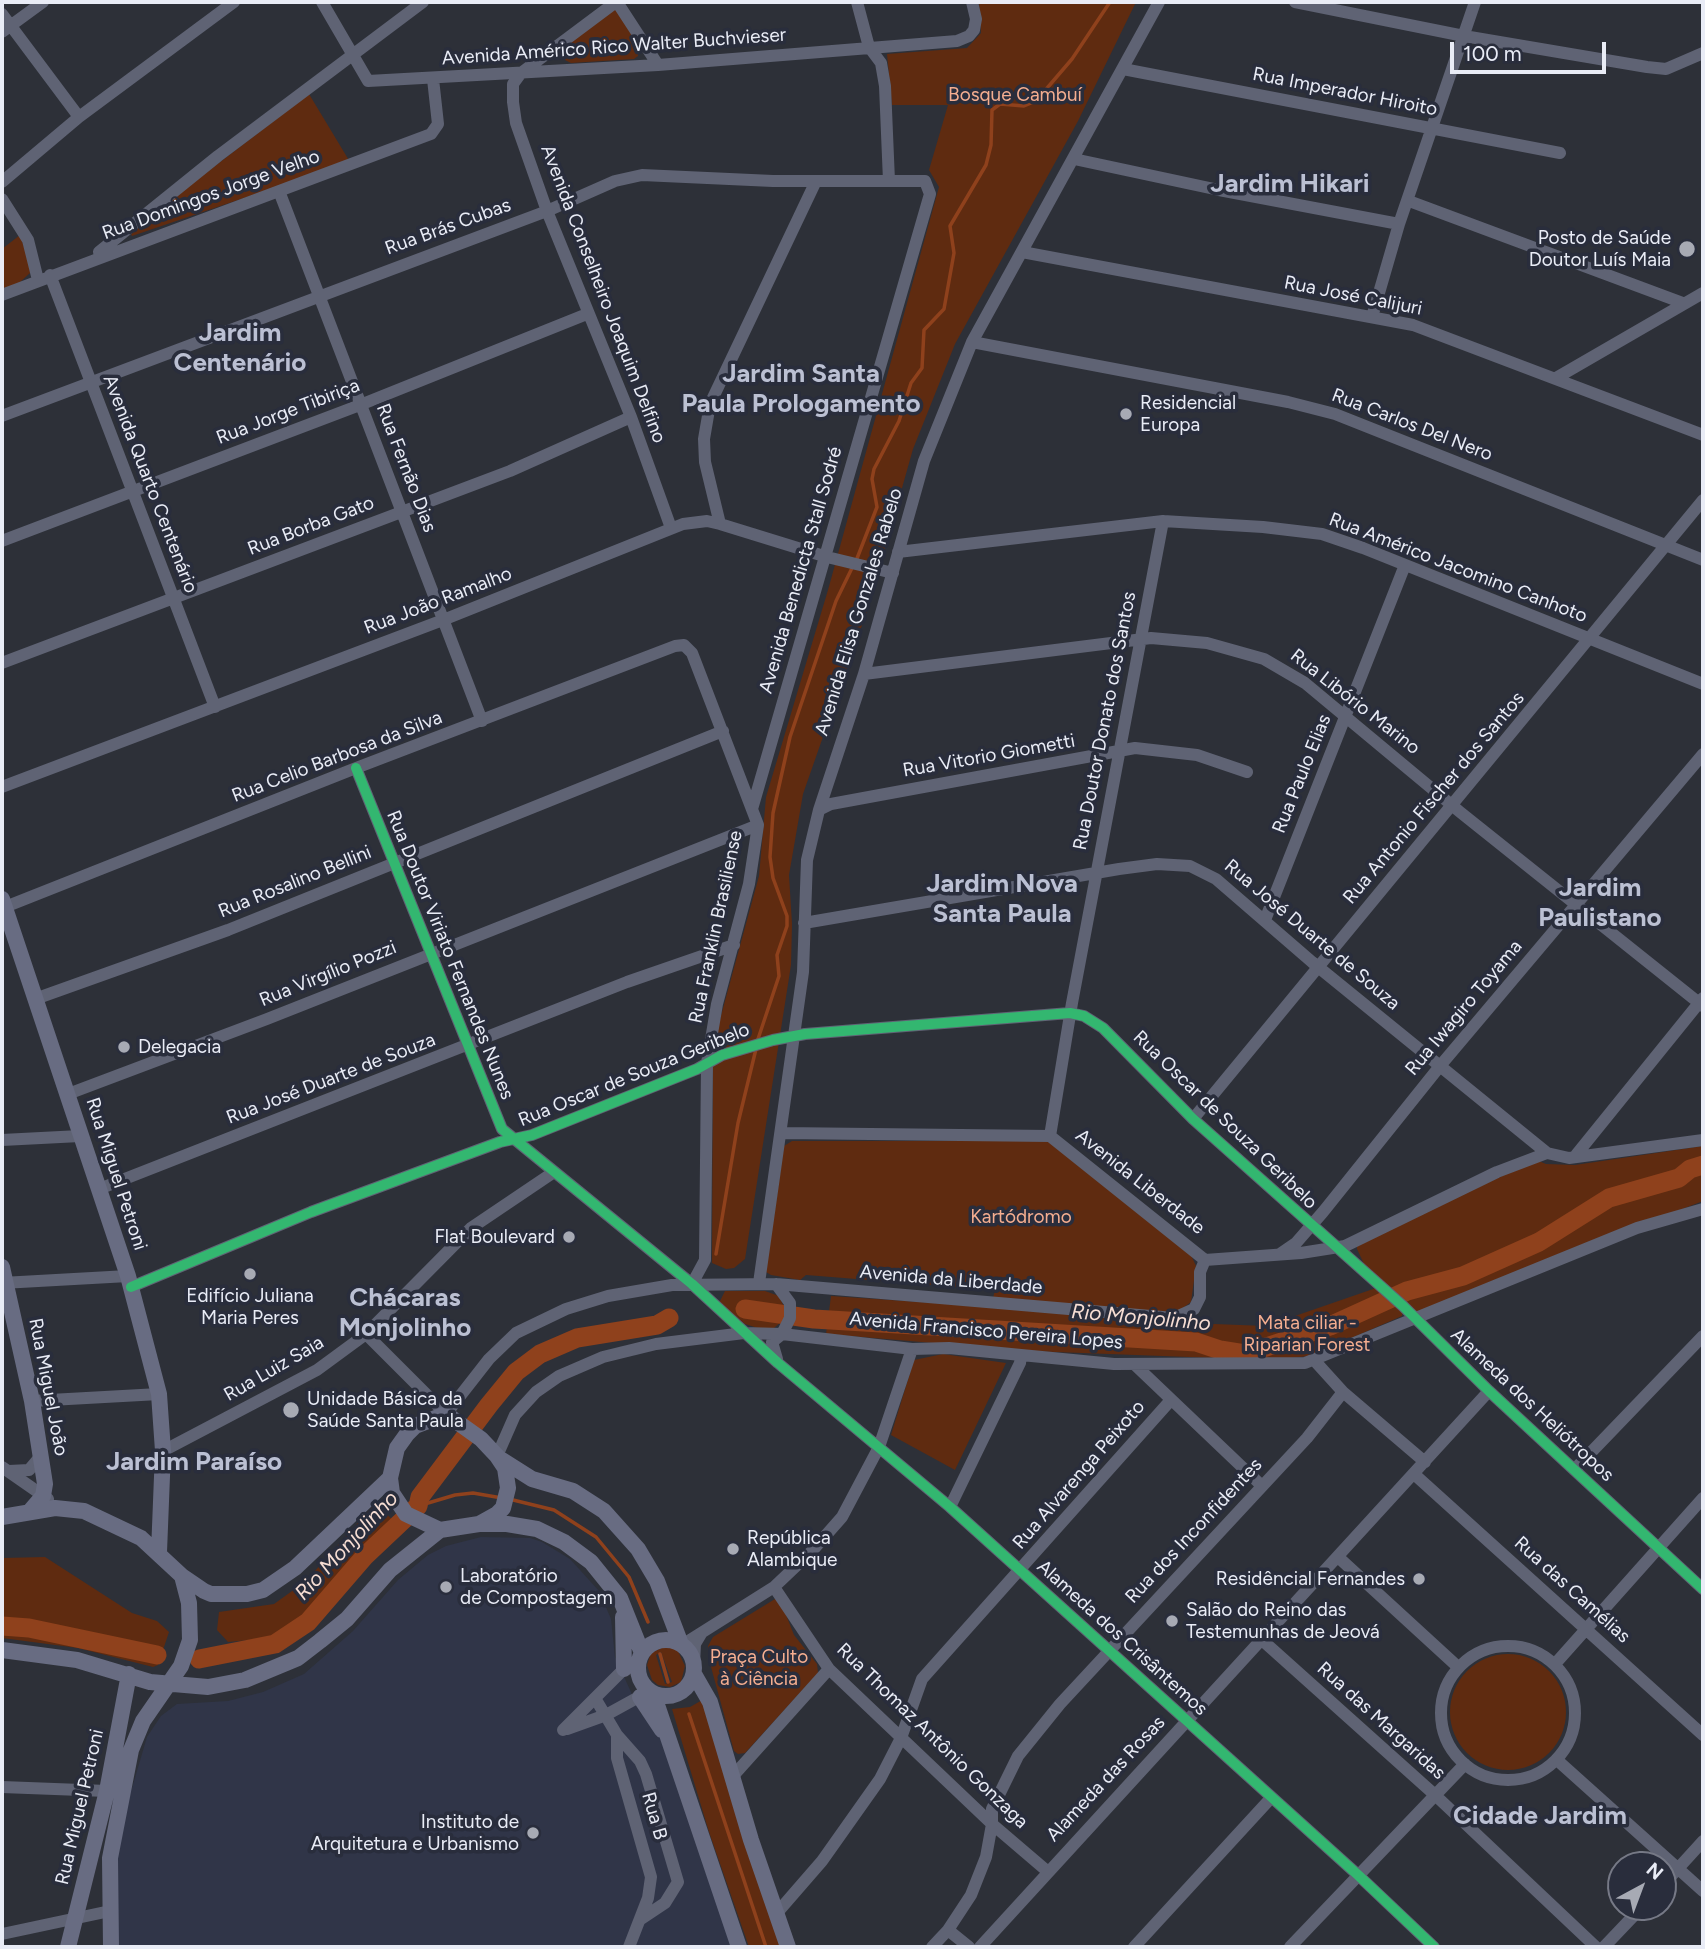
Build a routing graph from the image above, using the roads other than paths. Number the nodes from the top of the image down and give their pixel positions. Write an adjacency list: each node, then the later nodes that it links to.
1 (43, 2): 12 (street)
2 (234, 2): 21 (street)
3 (322, 2): 16 (street)
4 (423, 2): 16 (street)
5 (617, 2): 17 (street); 19 (street)
6 (857, 2): 14 (street)
7 (972, 2): 14 (street, Avenida Américo Rico Walter Buchvieser)
8 (1159, 2): 18 (street, Avenida Elisa Gonzales Rabelo)
9 (1295, 2): 13 (street)
10 (1475, 2): 13 (street)
11 (2, 14): 12 (street)
12 (6, 29): 21 (street)
13 (1464, 37): 15 (street); 22 (street)
14 (869, 47): 17 (street, Avenida Américo Rico Walter Buchvieser); 26 (street)
15 (1703, 53)
16 (352, 55): 20 (street, Avenida Américo Rico Walter Buchvieser); 35 (street)
17 (658, 65): 19 (street, Avenida Américo Rico Walter Buchvieser)
18 (1123, 69): 22 (street, Rua Imperador Hiroito); 24 (street, Avenida Elisa Gonzales Rabelo)
19 (521, 73): 20 (street, Avenida Américo Rico Walter Buchvieser); 32 (street, Avenida Conselheiro Joaquim Delfino)
20 (433, 79): 29 (street, Rua Domingos Jorge Velho)
21 (79, 117): 28 (street)
22 (1431, 129): 23 (street, Rua Imperador Hiroito); 31 (street)
23 (1560, 153)
24 (1074, 159): 33 (street); 34 (street, Avenida Elisa Gonzales Rabelo)
25 (816, 181): 26 (street, Rua Brás Cubas); 32 (street, Rua Brás Cubas); 54 (street)
26 (889, 181): 27 (street, Rua Brás Cubas)
27 (925, 181): 59 (street, Avenida Benedicta Stall Sodré)
28 (2, 182)
29 (279, 191): 35 (street, Rua Domingos Jorge Velho); 38 (street, Rua Fernão Dias)
30 (2, 199): 36 (street, Avenida Quarto Centenário)
31 (1409, 201): 33 (street); 40 (street)
32 (547, 211): 38 (street, Rua Brás Cubas); 41 (street, Avenida Conselheiro Joaquim Delfino)
33 (1399, 224): 42 (street)
34 (1022, 252): 42 (street, Rua José Calijuri); 43 (street, Avenida Elisa Gonzales Rabelo)
35 (90, 259): 36 (street, Rua Domingos Jorge Velho)
36 (44, 278): 39 (street, Rua Domingos Jorge Velho); 45 (street, Avenida Quarto Centenário)
37 (1703, 293): 40 (street)
38 (320, 294): 45 (street, Rua Brás Cubas); 46 (street, Rua Fernão Dias)
39 (2, 295)
40 (1683, 303): 44 (street)
41 (587, 314): 46 (street, Rua Jorge Tibiriça); 48 (street, Avenida Conselheiro Joaquim Delfino)
42 (1372, 317): 44 (street, Rua José Calijuri)
43 (972, 342): 57 (street, Rua Carlos Del Nero); 58 (street, Avenida Elisa Gonzales Rabelo)
44 (1556, 378): 49 (street, Rua José Calijuri)
45 (91, 382): 47 (street, Rua Brás Cubas); 50 (street, Avenida Quarto Centenário)
46 (360, 405): 50 (street, Rua Jorge Tibiriça); 52 (street, Rua Fernão Dias)
47 (2, 416)
48 (631, 418): 52 (street, Rua Borba Gato); 55 (street, Avenida Conselheiro Joaquim Delfino)
49 (1703, 435)
50 (133, 490): 56 (street, Rua Jorge Tibiriça); 63 (street, Avenida Quarto Centenário)
51 (1703, 500): 57 (street, Rua Antonio Fischer dos Santos)
52 (402, 512): 63 (street, Rua Borba Gato); 64 (street, Rua Fernão Dias)
53 (1163, 521): 58 (street, Rua Américo Jacomino Canhoto); 61 (street, Rua Américo Jacomino Canhoto); 65 (street, Rua Doutor Donato dos Santos)
54 (720, 524): 55 (street, Rua João Ramalho); 59 (street, Rua João Ramalho)
55 (671, 528): 64 (street, Rua João Ramalho)
56 (2, 541)
57 (1667, 546): 60 (street, Rua Carlos Del Nero); 66 (street, Rua Antonio Fischer dos Santos)
58 (898, 552): 62 (street, Avenida Elisa Gonzales Rabelo)
59 (834, 559): 62 (street, Rua João Ramalho); 82 (street, Avenida Benedicta Stall Sodré)
60 (1703, 560)
61 (1405, 565): 66 (street, Rua Américo Jacomino Canhoto); 73 (street, Rua Paulo Elias)
62 (893, 573): 69 (street, Avenida Elisa Gonzales Rabelo)
63 (173, 600): 68 (street, Rua Borba Gato); 72 (street, Avenida Quarto Centenário)
64 (443, 620): 72 (street, Rua João Ramalho); 74 (street, Rua Fernão Dias)
65 (1140, 639): 69 (street, Rua Libório Marino); 73 (street, Rua Libório Marino); 76 (street, Rua Doutor Donato dos Santos)
66 (1591, 640): 70 (street, Rua Américo Jacomino Canhoto); 81 (street, Rua Antonio Fischer dos Santos)
67 (684, 645): 74 (street, Rua Celio Barbosa da Silva); 75 (street, Rua Franklin Brasiliense)
68 (2, 663)
69 (864, 674): 83 (street, Avenida Elisa Gonzales Rabelo)
70 (1699, 682): 71 (street)
71 (1703, 695)
72 (215, 707): 80 (street, Rua João Ramalho)
73 (1346, 716): 81 (street, Rua Libório Marino); 89 (street, Rua Paulo Elias)
74 (482, 721): 78 (street, Rua Celio Barbosa da Silva)
75 (723, 731): 82 (street, Rua Franklin Brasiliense); 85 (street, Rua Rosalino Bellini)
76 (1120, 751): 79 (street, Rua Vitorio Giometti); 83 (street, Rua Vitorio Giometti); 86 (street, Rua Doutor Donato dos Santos)
77 (1703, 754): 88 (street, Rua Iwagiro Toyama)
78 (356, 768): 85 (street, Rua Doutor Viriato Fernandes Nunes); 87 (street, Rua Celio Barbosa da Silva)
79 (1247, 772)
80 (2, 787)
81 (1452, 805): 88 (street, Rua Libório Marino); 93 (street, Rua Antonio Fischer dos Santos)
82 (752, 809): 84 (street, Rua Franklin Brasiliense)
83 (819, 810): 90 (street, Avenida Elisa Gonzales Rabelo)
84 (758, 825): 91 (street, Rua Franklin Brasiliense); 92 (street, Rua Virgílio Pozzi)
85 (396, 863): 92 (street, Rua Doutor Viriato Fernandes Nunes); 94 (street, Rua Rosalino Bellini)
86 (1097, 873): 89 (street, Rua José Duarte de Souza); 90 (street, Rua José Duarte de Souza); 96 (street, Rua Doutor Donato dos Santos)
87 (3, 903): 94 (main road, Rua Miguel Petroni)
88 (1576, 904): 95 (street, Rua Libório Marino); 100 (street, Rua Iwagiro Toyama)
89 (1265, 920): 93 (street, Rua José Duarte de Souza)
90 (804, 923): 97 (street, Avenida Elisa Gonzales Rabelo)
91 (734, 945): 98 (street, Rua José Duarte de Souza); 99 (street, Rua Franklin Brasiliense)
92 (430, 955): 98 (street, Rua Doutor Viriato Fernandes Nunes); 101 (street, Rua Virgílio Pozzi)
93 (1318, 966): 100 (street, Rua José Duarte de Souza); 102 (street, Rua Antonio Fischer dos Santos)
94 (35, 999): 101 (main road, Rua Miguel Petroni)
95 (1702, 1002): 110 (street)
96 (1070, 1013): 97 (street, Rua Oscar de Souza Geribelo); 102 (street, Rua Oscar de Souza Geribelo); 105 (street, Rua Doutor Donato dos Santos)
97 (792, 1037): 99 (street, Rua Oscar de Souza Geribelo); 103 (street, Avenida Elisa Gonzales Rabelo)
98 (467, 1046): 108 (street, Rua Doutor Viriato Fernandes Nunes); 112 (street, Rua José Duarte de Souza)
99 (707, 1063): 108 (street, Rua Oscar de Souza Geribelo); 121 (street, Rua Franklin Brasiliense)
100 (1440, 1066): 109 (street, Rua José Duarte de Souza); 114 (street, Rua Iwagiro Toyama)
101 (68, 1094): 104 (main road, Rua Miguel Petroni)
102 (1193, 1119): 114 (street, Rua Oscar de Souza Geribelo)
103 (780, 1133): 105 (street, Avenida Liberdade); 120 (street, Avenida Elisa Gonzales Rabelo)
104 (80, 1136): 106 (street); 112 (main road, Rua Miguel Petroni)
105 (1050, 1136): 117 (street, Avenida Liberdade)
106 (2, 1140)
107 (1703, 1140): 110 (street, Avenida Liberdade)
108 (514, 1141): 111 (street, Rua Doutor Viriato Fernandes Nunes); 119 (street, Rua Oscar de Souza Geribelo)
109 (1548, 1153): 110 (street, Avenida Liberdade); 115 (street, Avenida Liberdade)
110 (1576, 1155)
111 (554, 1172): 121 (street, Rua Doutor Viriato Fernandes Nunes); 125 (street, Rua Luiz Saia)
112 (99, 1189): 119 (main road, Rua Miguel Petroni)
113 (1703, 1209): 123 (street, Avenida Francisco Pereira Lopes)
114 (1311, 1226): 115 (street, Rua Oscar de Souza Geribelo); 116 (street, Rua Iwagiro Toyama)
115 (1336, 1246): 116 (street, Avenida Liberdade); 123 (street, Alameda dos Heliótropos)
116 (1280, 1254): 117 (street, Avenida Liberdade)
117 (1205, 1260): 122 (street, Avenida da Liberdade)
118 (3, 1278): 119 (street, Rua Oscar de Souza Geribelo); 136 (main road, Rua Miguel João)
119 (129, 1282): 135 (main road, Rua Miguel Petroni)
120 (759, 1283): 121 (street, Avenida da Liberdade); 122 (street, Avenida da Liberdade)
121 (692, 1284): 124 (street, Rua Doutor Viriato Fernandes Nunes); 138 (street)
122 (780, 1287): 126 (street)
123 (1415, 1318): 130 (street, Avenida Francisco Pereira Lopes); 133 (street, Alameda dos Heliótropos)
124 (744, 1333): 126 (street, Avenida Francisco Pereira Lopes); 131 (street, Rua Doutor Viriato Fernandes Nunes); 141 (street)
125 (366, 1334): 138 (street); 140 (street, Rua Luiz Saia)
126 (782, 1334): 128 (street, Avenida Francisco Pereira Lopes); 131 (street)
127 (1703, 1336): 145 (street)
128 (912, 1349): 129 (street, Avenida Francisco Pereira Lopes); 139 (street)
129 (1021, 1355): 132 (street, Avenida Francisco Pereira Lopes); 151 (street)
130 (1314, 1360): 132 (street, Avenida Francisco Pereira Lopes); 134 (street)
131 (778, 1363): 139 (street, Alameda dos Crisântemos)
132 (1134, 1364): 137 (street)
133 (1489, 1391): 143 (street, Alameda das Rosas); 145 (street, Alameda dos Heliótropos)
134 (1343, 1392): 143 (street); 148 (street, Rua dos Inconfidentes)
135 (159, 1394): 136 (street); 140 (main road, Rua Miguel Petroni)
136 (32, 1401): 142 (main road, Rua Miguel João)
137 (1170, 1401): 148 (street); 160 (street, Rua Alvarenga Peixoto)
138 (451, 1419): 141 (main road); 147 (main road)
139 (878, 1447): 151 (street, Alameda dos Crisântemos); 162 (street)
140 (163, 1451): 158 (main road, Rua Miguel Petroni)
141 (498, 1456): 155 (main road); 168 (main road)
142 (40, 1457): 144 (street); 149 (main road, Rua Miguel João)
143 (1425, 1462): 146 (street, Alameda das Rosas)
144 (5, 1469): 149 (street)
145 (1574, 1470): 157 (street, Alameda dos Heliótropos)
146 (1414, 1474): 159 (street, Alameda das Rosas); 165 (street, Rua das Camélias)
147 (390, 1478): 156 (main road); 161 (main road)
148 (1261, 1485): 170 (street, Rua dos Inconfidentes)
149 (43, 1496): 152 (street); 153 (main road)
150 (1703, 1498): 157 (street)
151 (950, 1507): 160 (street, Alameda dos Crisântemos)
152 (63, 1508): 153 (main road); 158 (main road)
153 (31, 1510): 154 (main road)
154 (2, 1517)
155 (479, 1524): 156 (main road); 164 (main road)
156 (440, 1530): 178 (main road)
157 (1658, 1546): 163 (street, Alameda dos Heliótropos); 165 (street)
158 (159, 1552): 161 (main road)
159 (1338, 1557): 167 (street, Alameda das Rosas); 173 (street)
160 (1021, 1570): 170 (street, Alameda dos Crisântemos); 185 (street, Rua Alvarenga Peixoto)
161 (182, 1576): 178 (main road)
162 (775, 1587): 166 (street); 175 (street, Rua Thomaz Antônio Gonzaga)
163 (1703, 1588)
164 (623, 1607): 171 (main road); 174 (main road)
165 (1585, 1628): 172 (street); 184 (street, Rua das Camélias)
166 (704, 1631): 168 (street); 176 (street)
167 (1262, 1640): 182 (street, Alameda das Rosas); 191 (street, Rua das Margaridas)
168 (681, 1644): 171 (main road); 176 (main road)
169 (2, 1650): 177 (main road)
170 (1110, 1650): 182 (street, Alameda dos Crisântemos); 193 (street, Rua dos Inconfidentes)
171 (641, 1656): 174 (street); 179 (main road)
172 (1555, 1664): 173 (street); 186 (street)
173 (1458, 1667): 187 (street)
174 (624, 1669): 180 (street)
175 (830, 1669): 185 (street, Rua Thomaz Antônio Gonzaga); 188 (street)
176 (694, 1670): 179 (main road); 188 (main road)
177 (129, 1674): 178 (main road); 190 (main road, Rua Miguel Petroni)
178 (169, 1683): 200 (main road)
179 (648, 1694): 181 (street); 213 (main road)
180 (595, 1698): 181 (street, Rua B); 181 (street)
181 (606, 1715): 183 (street, Rua B)
182 (1188, 1721): 192 (street, Alameda dos Crisântemos); 196 (street, Alameda das Rosas)
183 (617, 1735): 198 (street, Rua B); 202 (street)
184 (1703, 1735)
185 (901, 1738): 193 (street, Rua Thomaz Antônio Gonzaga); 204 (street, Rua Alvarenga Peixoto)
186 (1557, 1760): 187 (street); 195 (street)
187 (1465, 1764): 191 (street)
188 (733, 1776): 204 (main road)
189 (2, 1787): 190 (street)
190 (107, 1791): 199 (main road, Rua Miguel Petroni)
191 (1435, 1795): 197 (street); 221 (street, Rua das Margaridas)
192 (1271, 1798): 197 (street, Alameda dos Crisântemos); 218 (street)
193 (992, 1824): 196 (street, Rua Thomaz Antônio Gonzaga); 208 (street, Rua dos Inconfidentes)
194 (1703, 1841): 195 (street)
195 (1679, 1868): 201 (street)
196 (1047, 1871): 217 (street, Alameda das Rosas)
197 (1358, 1875): 219 (street); 220 (street, Alameda dos Crisântemos)
198 (651, 1877): 202 (street); 206 (street, Rua B)
199 (85, 1888): 200 (main road); 205 (main road, Rua Miguel Petroni)
200 (108, 1890): 203 (main road)
201 (1703, 1891)
202 (674, 1892): 206 (street)
203 (110, 1911): 205 (street); 211 (main road)
204 (776, 1914): 214 (main road)
205 (74, 1918): 209 (street); 210 (main road, Rua Miguel Petroni)
206 (641, 1919): 212 (street, Rua B)
207 (1629, 1921): 222 (street)
208 (948, 1930): 215 (street, Rua dos Inconfidentes); 216 (street)
209 (2, 1934)
210 (68, 1947)
211 (111, 1947)
212 (629, 1947)
213 (739, 1947)
214 (788, 1947)
215 (932, 1947)
216 (968, 1947)
217 (979, 1947)
218 (1134, 1947)
219 (1290, 1947)
220 (1434, 1947)
221 (1596, 1947)
222 (1604, 1947)

